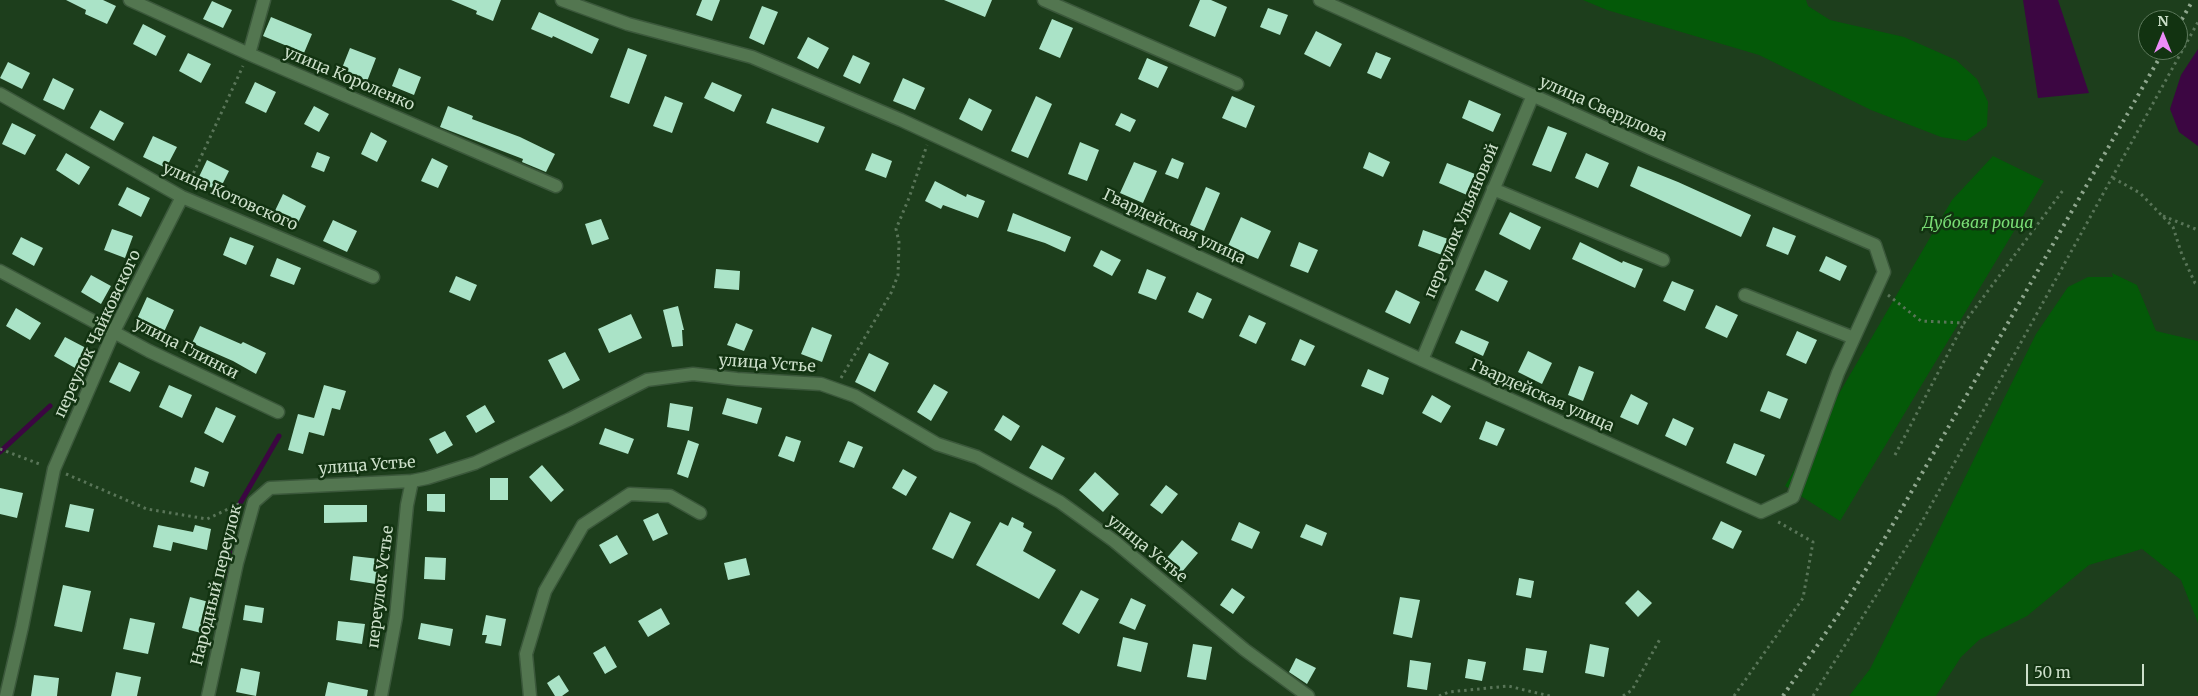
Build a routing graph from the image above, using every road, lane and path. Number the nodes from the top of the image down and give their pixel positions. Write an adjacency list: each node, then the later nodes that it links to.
1 (130, 0): 7 (street, улица Короленко)
2 (264, 0): 7 (street)
3 (562, 0): 11 (street, Гвардейская улица)
4 (1044, 0): 8 (street)
5 (1320, 0): 10 (street, улица Свердлова)
6 (2198, 22): 12 (path)
7 (249, 54): 13 (street, улица Короленко); 16 (path)
8 (1238, 84)
9 (0, 94): 16 (street, улица Котовского)
10 (1533, 95): 14 (street, переулок Ульяновой); 23 (street, улица Свердлова)
11 (932, 133): 28 (street, Гвардейская улица); 29 (path)
12 (2113, 178): 17 (path); 49 (path)
13 (556, 186)
14 (1493, 189): 19 (street); 28 (street, переулок Ульяновой)
15 (2064, 189): 25 (path)
16 (182, 197): 21 (street, улица Котовского); 26 (street, переулок Чайковского)
17 (2163, 216): 18 (path); 22 (path)
18 (2198, 230)
19 (1664, 260)
20 (0, 271): 26 (street, улица Глинки)
21 (373, 277)
22 (2198, 285)
23 (1877, 287): 25 (path); 27 (street)
24 (1745, 295): 27 (street)
25 (1964, 323): 32 (path)
26 (114, 331): 30 (street, улица Глинки); 33 (street, переулок Чайковского)
27 (1854, 338): 37 (street)
28 (1422, 360): 37 (street, Гвардейская улица)
29 (838, 385): 34 (street, улица Устье); 44 (street, улица Устье)
30 (278, 412)
31 (0, 449): 33 (path)
32 (1895, 455)
33 (54, 469): 38 (path); 40 (street, переулок Чайковского)
34 (412, 481): 35 (street, улица Устье); 42 (street, переулок Устье)
35 (270, 488): 41 (street, Народный переулок)
36 (700, 512): 43 (street)
37 (1761, 512): 48 (path)
38 (207, 519)
39 (1660, 639): 47 (path)
40 (6, 696)
41 (208, 696)
42 (381, 696)
43 (530, 696)
44 (1308, 696)
45 (1439, 696): 46 (path)
46 (1550, 696)
47 (1623, 696)
48 (1734, 696)
49 (1812, 696)

